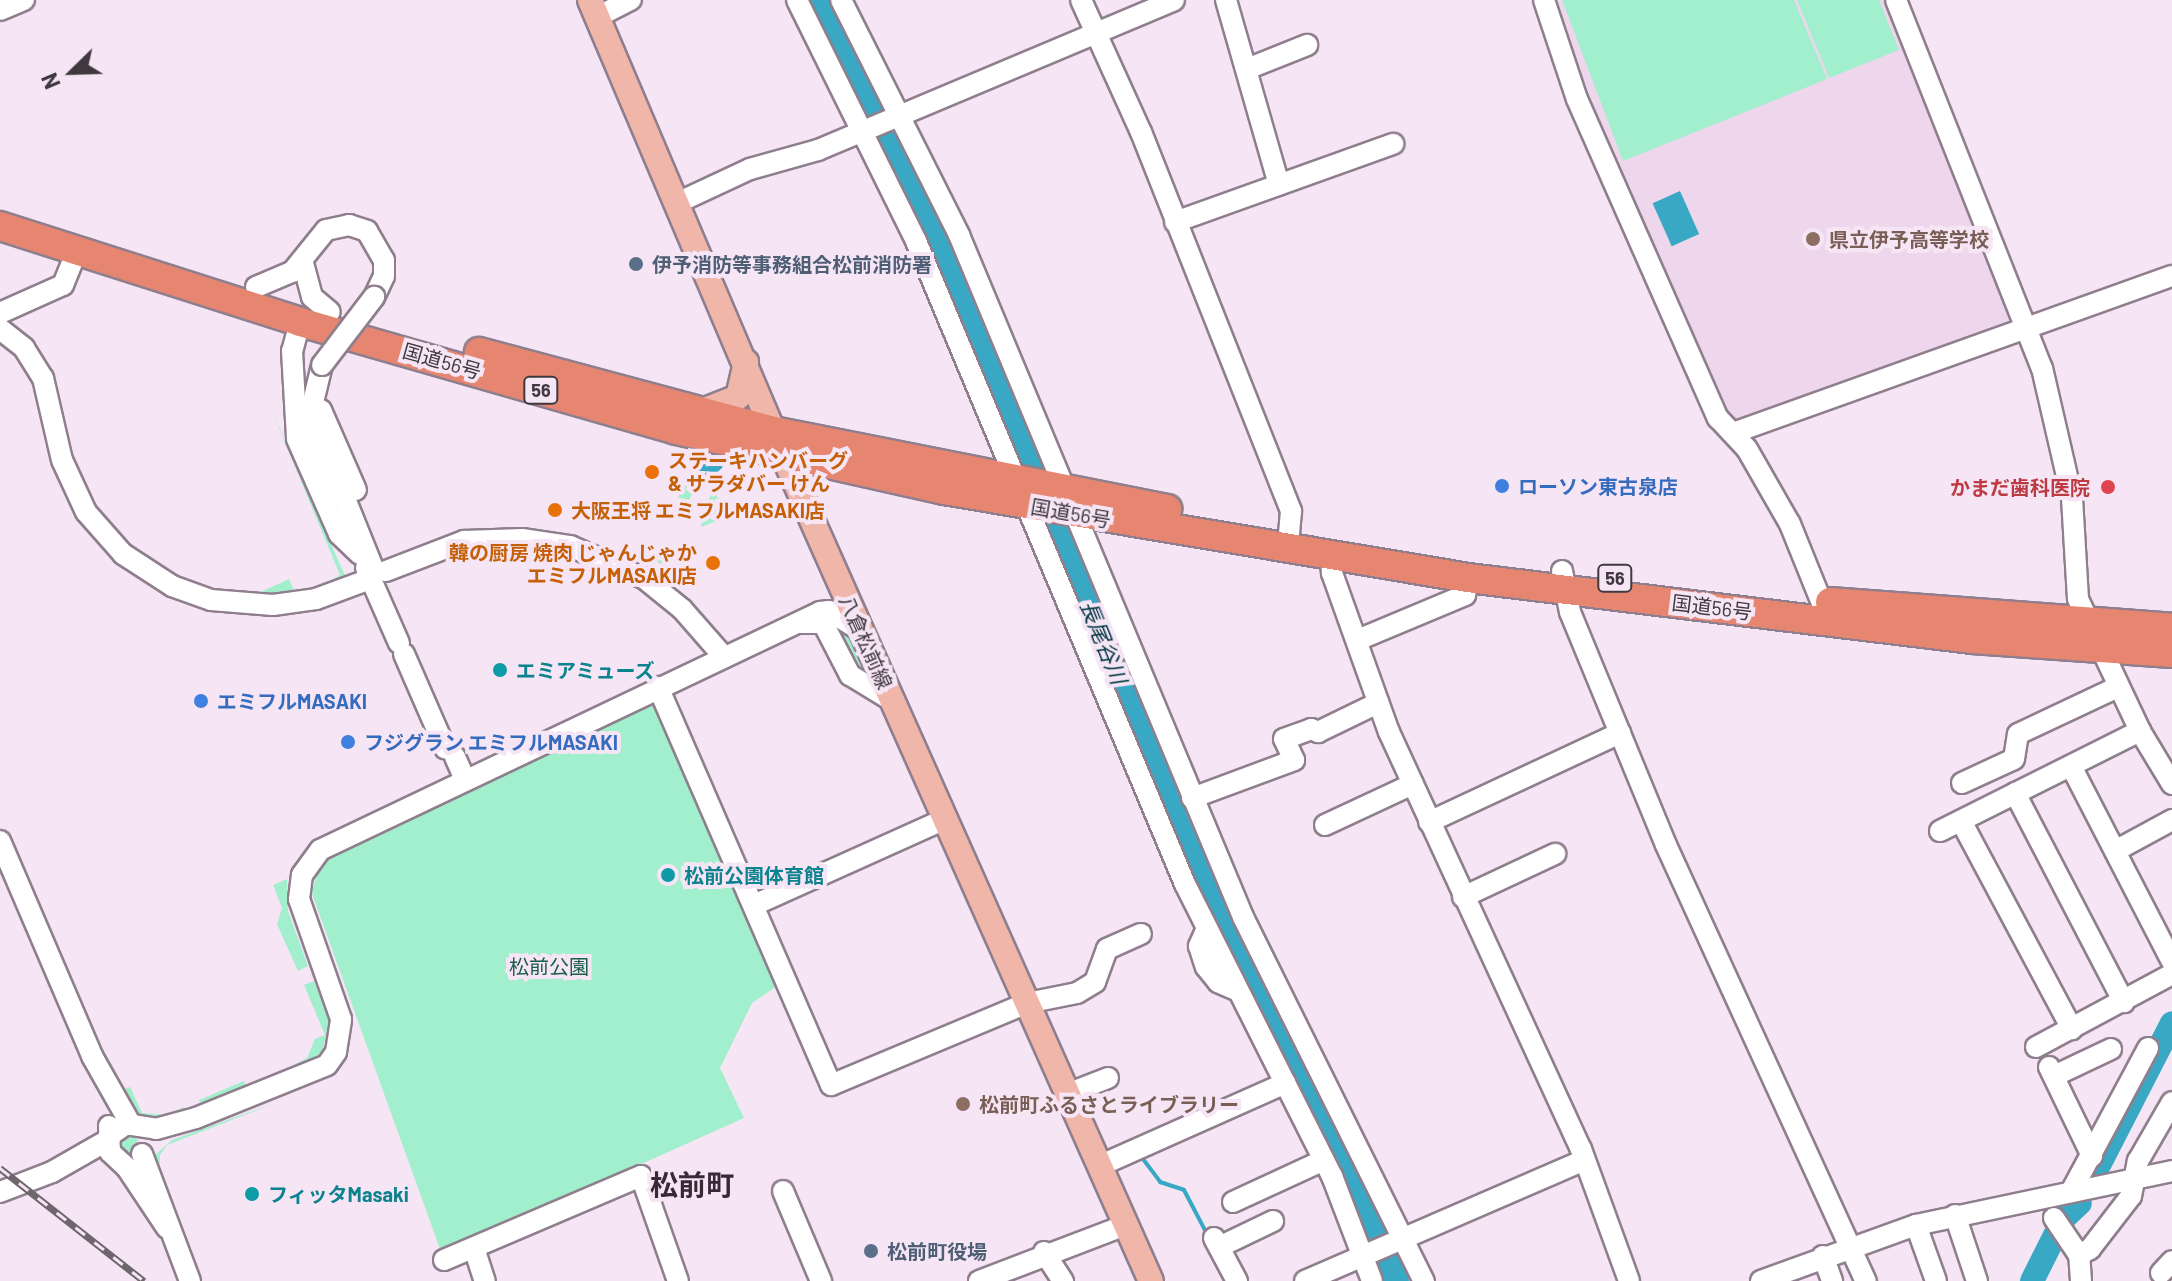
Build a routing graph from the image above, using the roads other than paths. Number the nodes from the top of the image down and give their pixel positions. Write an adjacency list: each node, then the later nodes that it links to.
1 (24, 0): 11 (street)
2 (631, 0): 10 (street)
3 (797, 0): 16 (street)
4 (841, 0): 15 (street)
5 (1081, 0): 12 (street)
6 (1174, 0): 12 (street)
7 (1226, 0): 14 (street)
8 (1544, 0): 35 (street)
9 (1896, 0): 30 (street)
10 (593, 8): 19 (main road, 八倉松前線)
11 (0, 10)
12 (1095, 29): 15 (street); 21 (street)
13 (1307, 45): 14 (street)
14 (1247, 69): 18 (street)
15 (895, 115): 16 (street); 40 (street)
16 (860, 131): 19 (street); 39 (street)
17 (1393, 144): 18 (street)
18 (1279, 185): 21 (street)
19 (677, 203): 32 (main road, 八倉松前線)
20 (0, 208): 26 (highway, 国道56号 / 56)
21 (1175, 222): 41 (street)
22 (0, 226): 23 (highway, 国道56号 / 56)
23 (77, 251): 28 (street); 29 (highway, 国道56号 / 56)
24 (303, 263): 26 (street); 27 (street); 37 (street, bridge)
25 (2172, 276): 30 (street)
26 (256, 287): 27 (highway, 国道56号 / 56)
27 (330, 312): 34 (highway, 国道56号 / 56)
28 (0, 313)
29 (300, 322): 36 (highway, 国道56号 / 56); 42 (street)
30 (2026, 327): 35 (street); 48 (street)
31 (0, 329): 44 (street)
32 (746, 360): 34 (main road); 36 (main road, 八倉松前線)
33 (321, 410): 42 (street)
34 (700, 412): 36 (highway, 国道56号 / 56)
35 (1733, 433): 47 (street)
36 (778, 443): 39 (highway, 国道56号 / 56); 51 (main road, 八倉松前線)
37 (319, 449): 38 (street); 42 (street)
38 (336, 476): 42 (street); 44 (street)
39 (1021, 493): 40 (highway, 国道56号 / 56); 90 (street)
40 (1069, 502): 41 (highway, 国道56号 / 56); 68 (street)
41 (1289, 540): 43 (highway, 国道56号 / 56); 46 (highway, 国道56号 / 56)
42 (368, 552): 44 (street)
43 (1331, 556): 45 (highway, 国道56号 / 56); 52 (street)
44 (378, 575): 55 (street); 63 (street)
45 (1468, 578): 46 (highway, 国道56号 / 56); 52 (street)
46 (1563, 581): 47 (highway, 国道56号 / 56); 61 (street)
47 (1826, 610): 48 (highway, 国道56号 / 56); 53 (highway, 国道56号 / 56)
48 (2087, 623): 50 (highway, 国道56号 / 56); 53 (street)
49 (797, 624): 51 (street); 55 (street); 58 (street)
50 (2172, 628)
51 (861, 631): 58 (main road, 八倉松前線)
52 (1360, 639): 59 (street)
53 (2100, 649): 54 (highway, 国道56号 / 56); 57 (street)
54 (2172, 653)
55 (724, 657): 56 (street)
56 (658, 687): 63 (street); 79 (street)
57 (2118, 687): 60 (street); 64 (street)
58 (891, 700): 69 (main road, 八倉松前線)
59 (1378, 703): 65 (street); 68 (street)
60 (2140, 731): 62 (street); 66 (street)
61 (1620, 733): 72 (street); 115 (street)
62 (2071, 766): 67 (street); 76 (street)
63 (462, 780): 94 (street)
64 (1962, 783)
65 (1413, 784): 72 (street); 73 (street)
66 (2172, 784)
67 (2015, 793): 71 (street); 83 (street)
68 (1192, 798): 114 (street)
69 (945, 819): 79 (street); 84 (main road, 八倉松前線)
70 (2172, 820): 76 (street)
71 (1961, 821): 74 (street); 85 (street)
72 (1429, 822): 78 (street)
73 (1325, 825)
74 (1940, 831)
75 (0, 841): 88 (street)
76 (2115, 851): 81 (street)
77 (1555, 853): 78 (street)
78 (1463, 897): 100 (street)
79 (754, 905): 84 (street)
80 (1141, 934): 84 (street)
81 (2172, 962)
82 (2172, 974): 83 (street)
83 (2124, 1002): 85 (street)
84 (1027, 1003): 92 (main road, 八倉松前線)
85 (2072, 1029): 86 (street)
86 (2036, 1047)
87 (2148, 1048): 91 (street)
88 (92, 1056): 95 (street); 96 (street)
89 (1108, 1078): 92 (street)
90 (1285, 1083): 99 (street); 101 (street)
91 (2129, 1085): 98 (street); 98 (street)
92 (1067, 1094): 101 (main road, 八倉松前線)
93 (2172, 1102): 103 (street)
94 (196, 1118): 95 (street); 97 (street)
95 (134, 1126): 96 (street); 97 (street)
96 (113, 1148): 97 (street); 106 (street); 113 (street)
97 (143, 1152): 113 (street)
98 (2092, 1156): 104 (street)
99 (1324, 1160): 107 (street); 118 (street)
100 (1584, 1160): 114 (street); 133 (street)
101 (1099, 1166): 110 (main road, 八倉松前線)
102 (2172, 1171): 103 (street)
103 (2134, 1178): 104 (street); 119 (street)
104 (2072, 1190): 108 (street)
105 (783, 1191): 125 (street)
106 (0, 1192)
107 (1233, 1202)
108 (1955, 1215): 111 (street); 138 (street)
109 (1273, 1221): 129 (street)
110 (1126, 1225): 117 (street); 128 (main road, 八倉松前線)
111 (1916, 1225): 115 (street); 137 (street)
112 (2057, 1225): 119 (street)
113 (167, 1228): 123 (street)
114 (1400, 1241): 118 (street); 132 (street)
115 (1853, 1245): 120 (street); 136 (street)
116 (474, 1248): 121 (street); 122 (street); 124 (street)
117 (1044, 1252): 126 (street); 127 (street)
118 (1364, 1255): 130 (street); 131 (street)
119 (2079, 1255): 139 (street)
120 (1823, 1256): 134 (street); 135 (street)
121 (444, 1260)
122 (671, 1279)
123 (190, 1281)
124 (485, 1281)
125 (821, 1281)
126 (979, 1281)
127 (1063, 1281)
128 (1151, 1281)
129 (1237, 1281)
130 (1305, 1281)
131 (1372, 1281)
132 (1424, 1281)
133 (1629, 1281)
134 (1761, 1281)
135 (1832, 1281)
136 (1866, 1281)
137 (1936, 1281)
138 (1977, 1281)
139 (2081, 1281)

